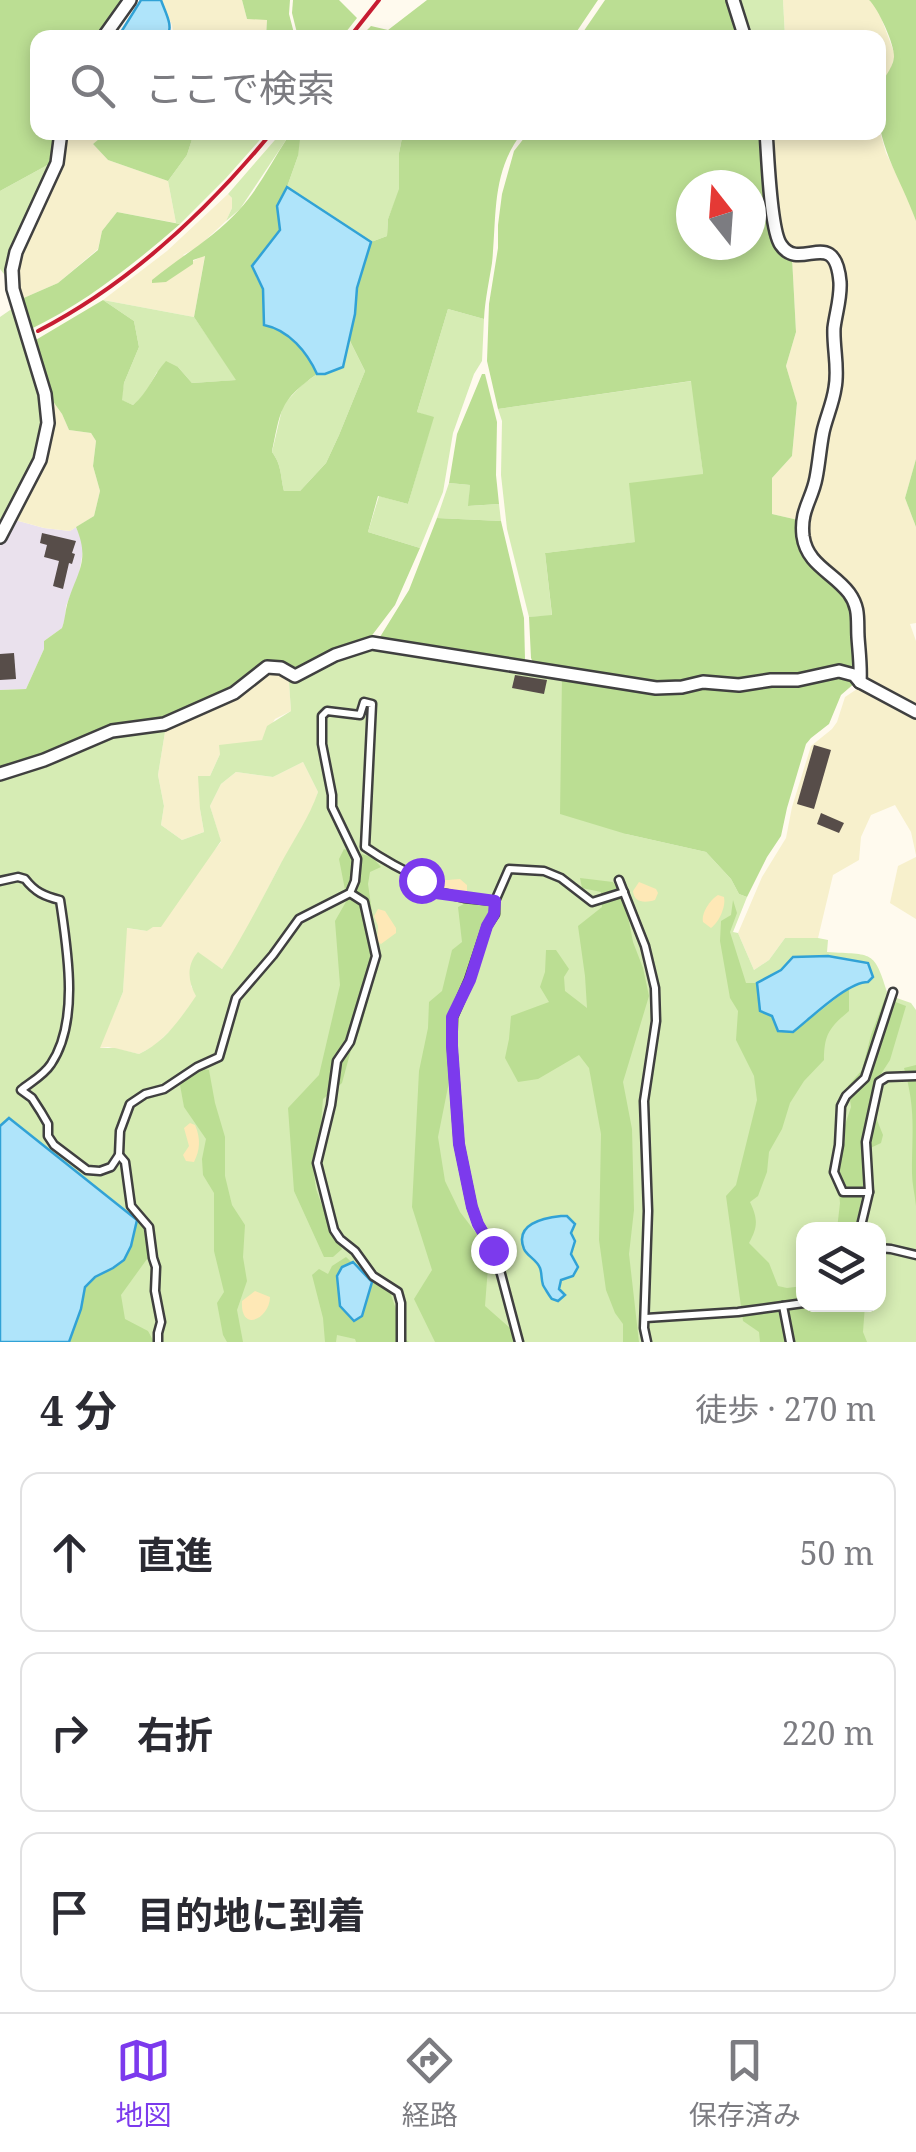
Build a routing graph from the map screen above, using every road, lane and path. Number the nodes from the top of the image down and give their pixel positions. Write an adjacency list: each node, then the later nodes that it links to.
1 (130, 0): 3 (street)
2 (732, 0): 4 (street)
3 (109, 30)
4 (743, 30)
5 (60, 140): 7 (street)
6 (767, 140): 8 (street)
7 (0, 538)
8 (860, 682): 9 (street); 10 (street)
9 (916, 712)
10 (0, 774)
11 (0, 880): 18 (lane)
12 (619, 880): 13 (lane)
13 (624, 892): 15 (lane); 25 (lane)
14 (350, 893): 15 (lane); 18 (lane); 27 (lane)
15 (495, 901): 28 (lane)
16 (894, 992): 19 (lane)
17 (916, 1076): 19 (lane)
18 (119, 1156): 26 (lane)
19 (868, 1192): 20 (lane)
20 (862, 1222)
21 (886, 1248): 22 (lane)
22 (916, 1256)
23 (796, 1304): 24 (lane)
24 (783, 1306): 25 (lane); 30 (lane)
25 (646, 1318): 29 (lane)
26 (158, 1342)
27 (400, 1342)
28 (518, 1342)
29 (647, 1342)
30 (790, 1342)

